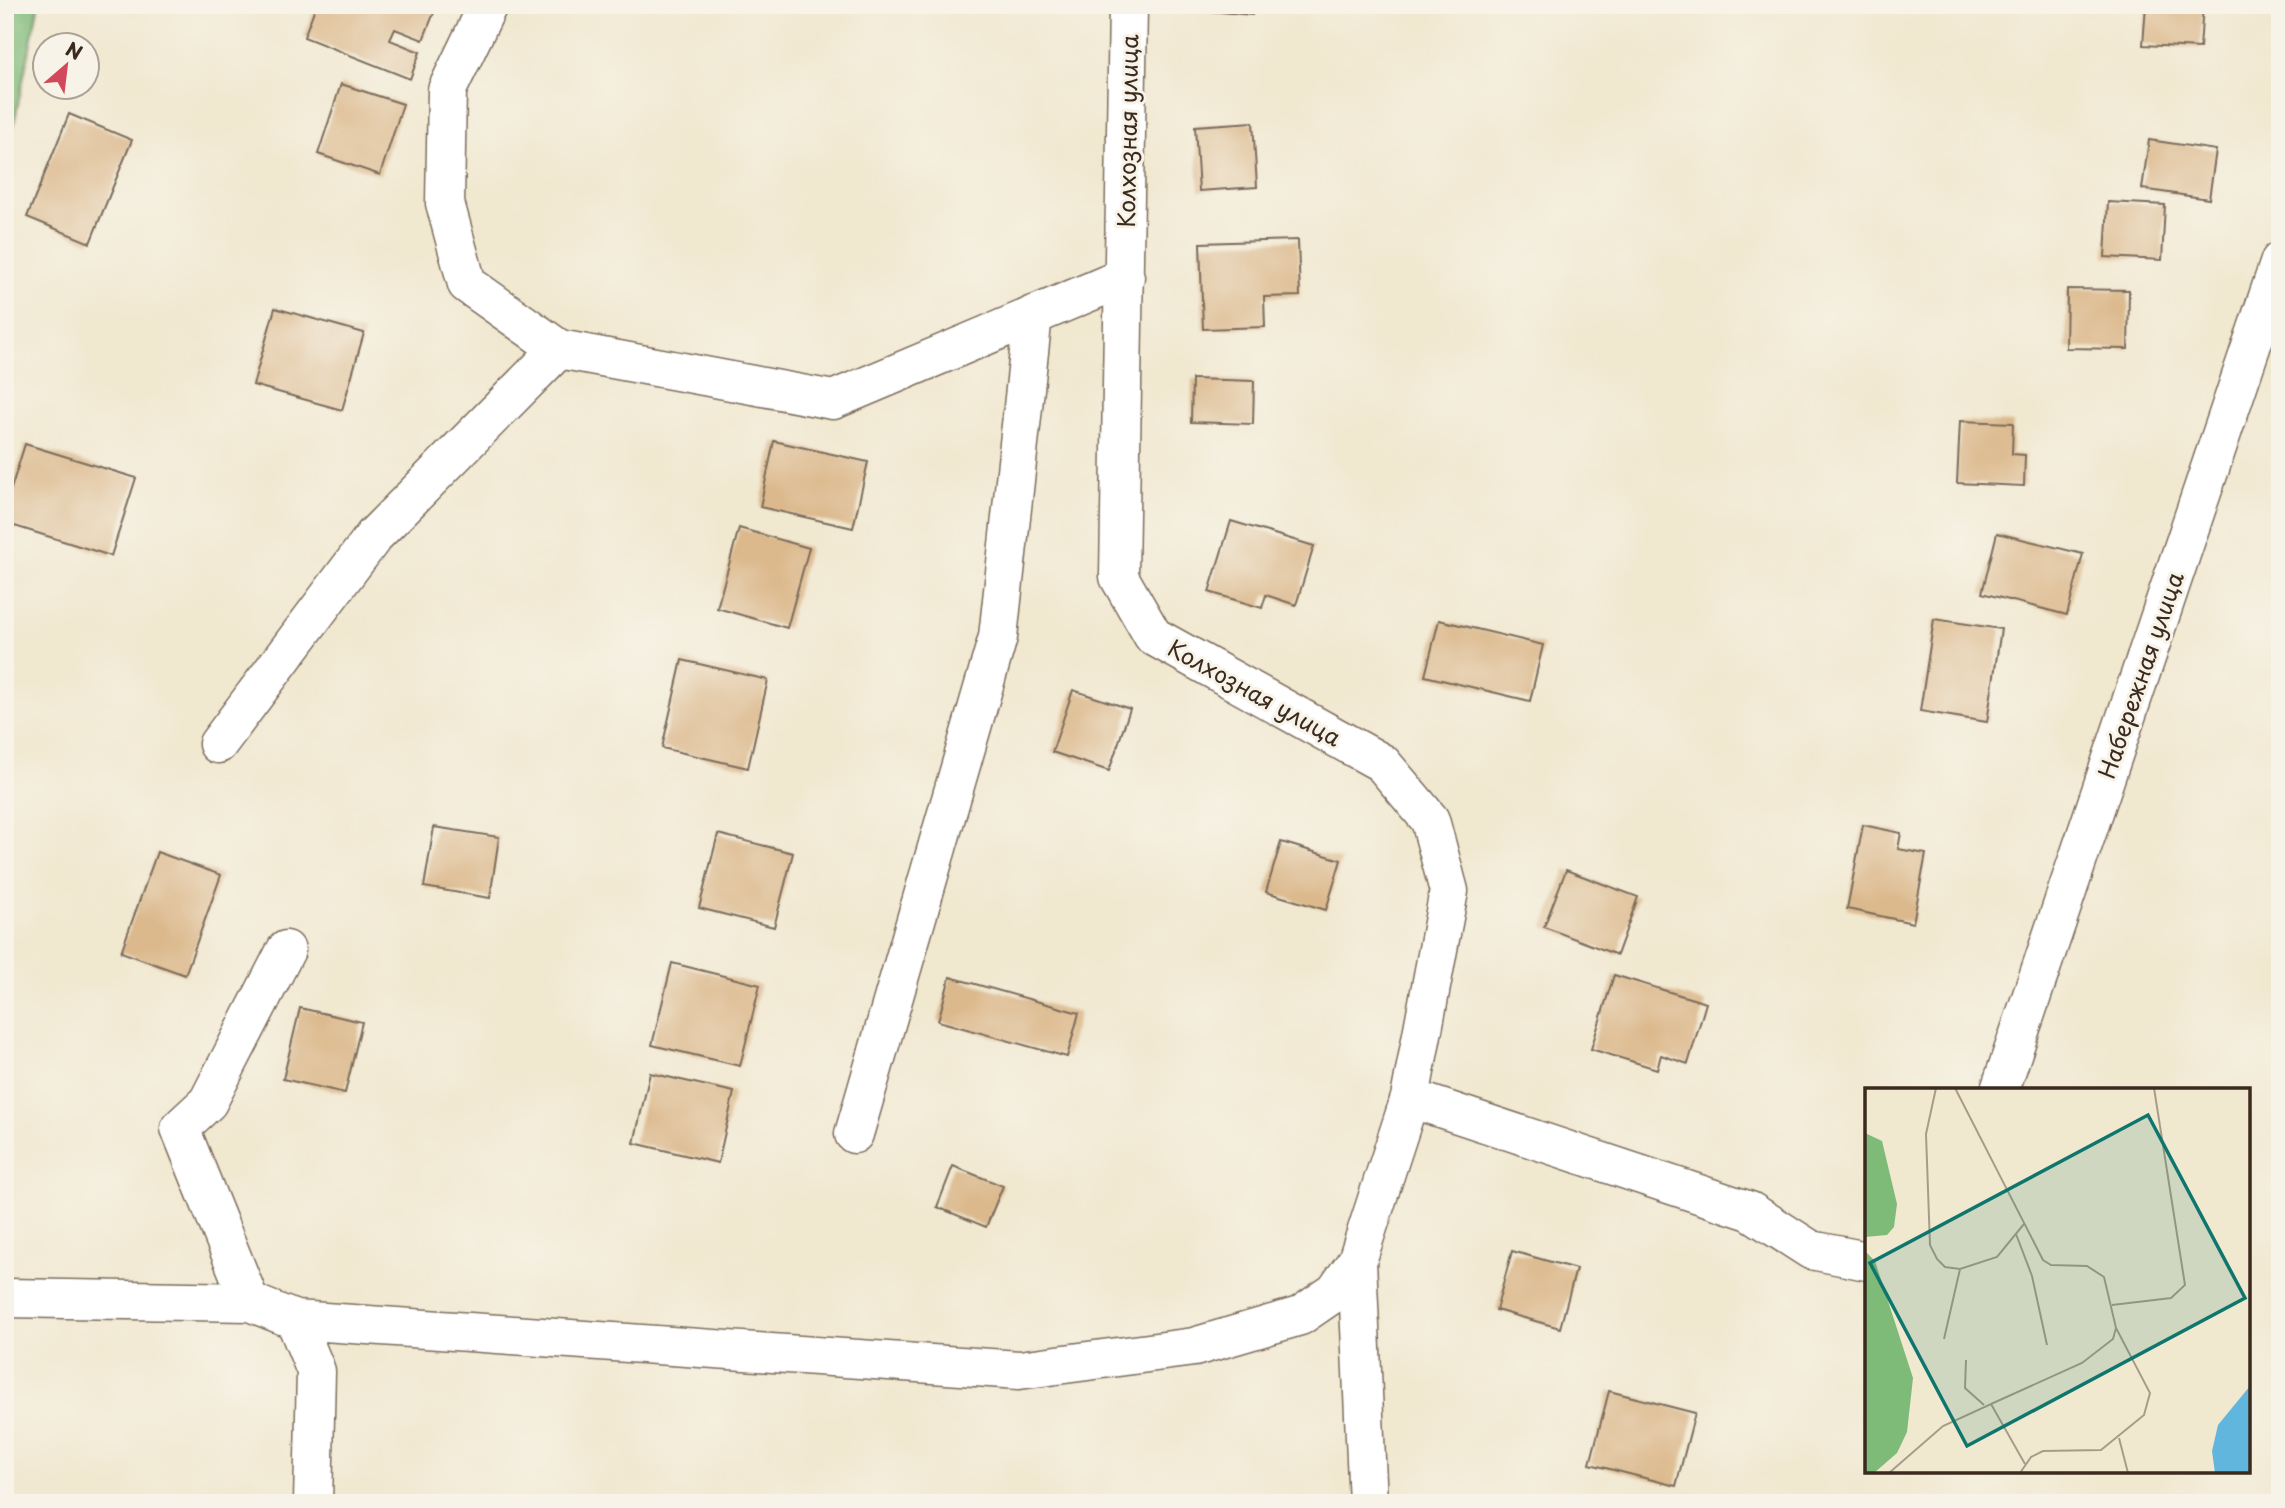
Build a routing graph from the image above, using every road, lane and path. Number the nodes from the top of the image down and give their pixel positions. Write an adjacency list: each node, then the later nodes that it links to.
1 (488, 5): 6 (street)
2 (1128, 5): 4 (street, Колхозная улица)
3 (2280, 261): 9 (street, Набережная улица)
4 (1125, 277): 5 (street); 10 (street, Колхозная улица)
5 (1033, 315): 6 (street); 11 (street)
6 (559, 349): 7 (street)
7 (218, 744)
8 (286, 950): 15 (street)
9 (2001, 1088)
10 (1410, 1098): 12 (street, Колхозная улица); 13 (street)
11 (854, 1134)
12 (1357, 1261): 16 (street); 18 (street)
13 (1865, 1261)
14 (5, 1298): 15 (street)
15 (250, 1302): 16 (street)
16 (295, 1320): 17 (street)
17 (313, 1503)
18 (1368, 1503)

